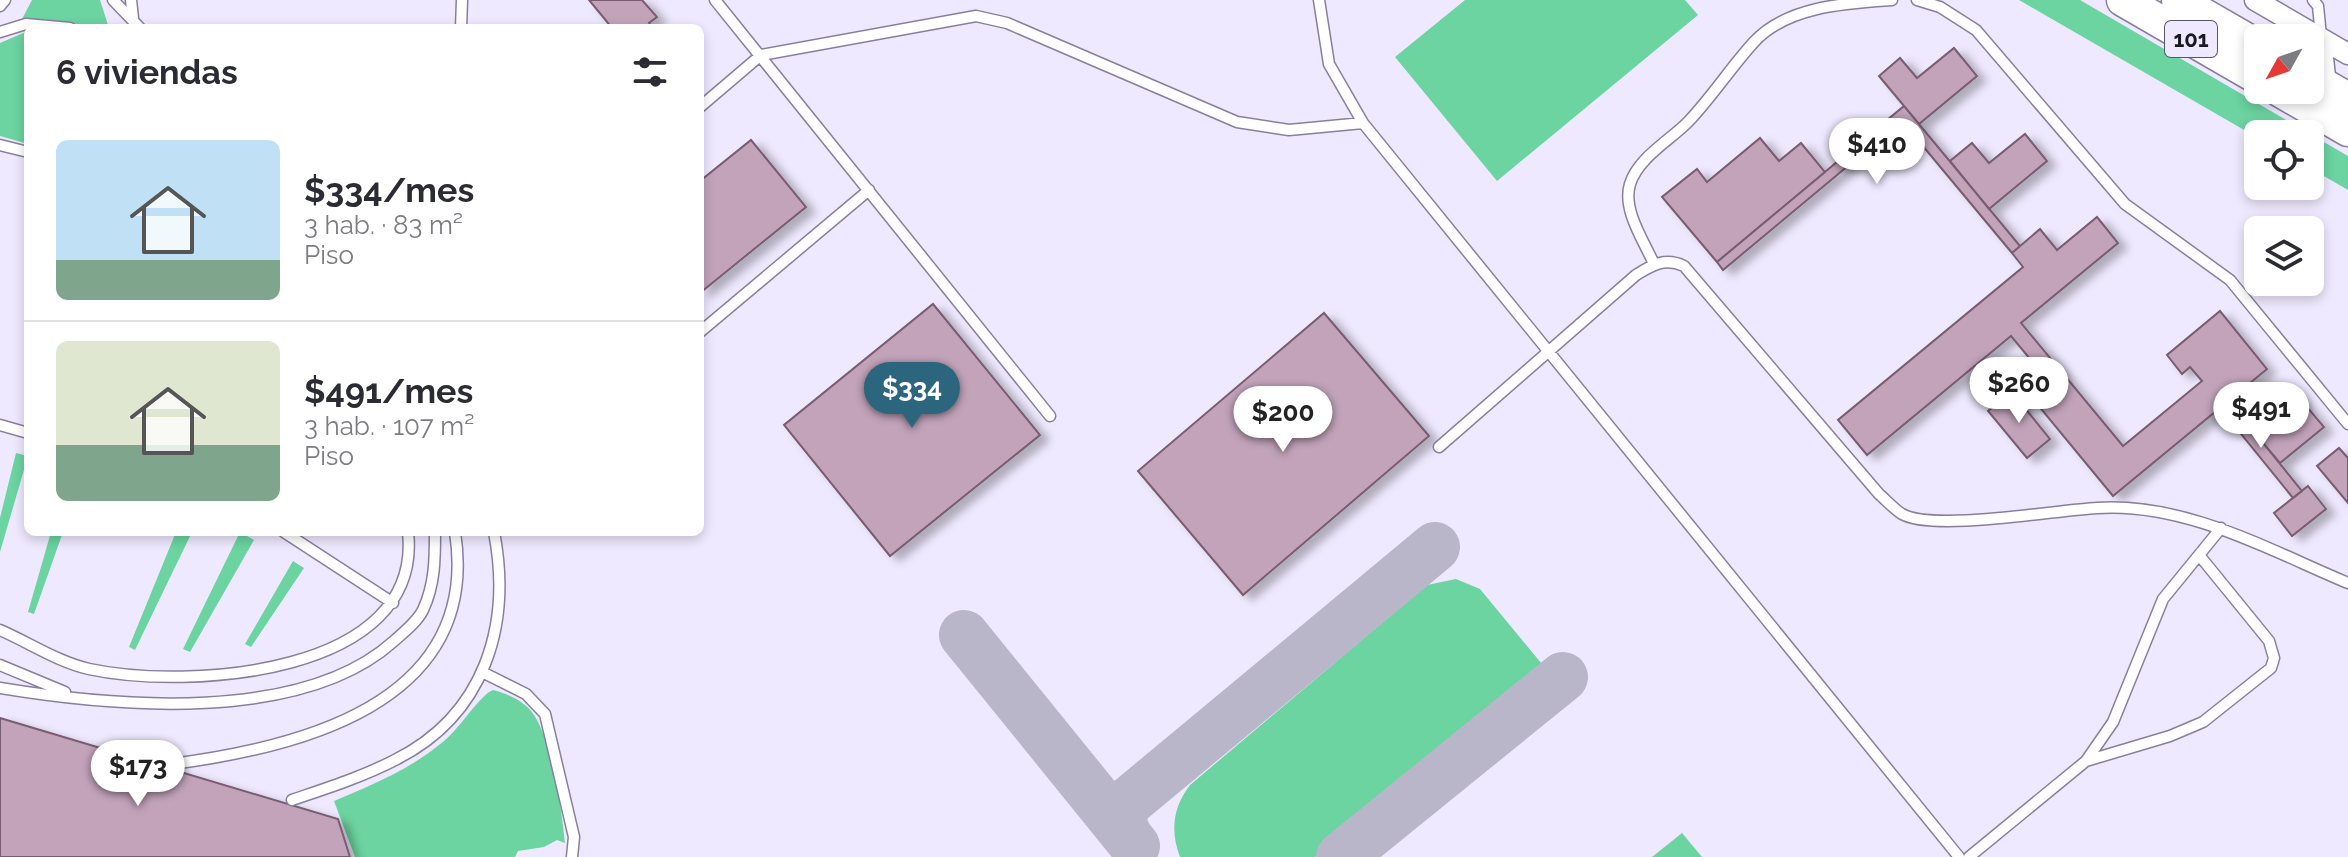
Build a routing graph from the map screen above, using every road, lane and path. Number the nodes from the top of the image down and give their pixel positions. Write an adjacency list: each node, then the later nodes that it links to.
1 (5, 0): 13 (lane)
2 (113, 0): 16 (lane)
3 (131, 0): 17 (lane)
4 (462, 0): 18 (lane)
5 (715, 0): 26 (lane)
6 (1319, 0): 32 (lane)
7 (1892, 0): 37 (lane)
8 (1917, 0): 41 (lane)
9 (2123, 0): 28 (highway, 101)
10 (2178, 0): 23 (highway, 101)
11 (2255, 0): 19 (street)
12 (2317, 2): 20 (lane)
13 (0, 6)
14 (26, 24): 15 (lane)
15 (54, 24)
16 (135, 24)
17 (136, 24)
18 (461, 24)
19 (2296, 24)
20 (2319, 24)
21 (24, 25): 22 (lane)
22 (0, 32)
23 (2244, 38)
24 (2324, 41): 25 (street)
25 (2348, 54)
26 (761, 55): 30 (lane); 32 (lane); 36 (lane)
27 (2324, 60): 29 (street)
28 (2244, 70)
29 (2328, 87)
30 (704, 104)
31 (2303, 104): 33 (highway)
32 (1363, 123): 39 (lane)
33 (2348, 130)
34 (0, 145): 35 (lane)
35 (24, 151)
36 (869, 190): 38 (lane); 40 (lane)
37 (1654, 264): 39 (lane); 45 (lane)
38 (704, 329)
39 (1549, 354): 44 (lane); 63 (lane)
40 (1050, 416)
41 (2348, 424)
42 (0, 425): 43 (lane)
43 (24, 432)
44 (1439, 447)
45 (2221, 528): 51 (lane); 52 (lane)
46 (290, 536): 53 (lane)
47 (408, 536): 53 (lane)
48 (435, 536): 58 (lane)
49 (455, 536): 60 (lane)
50 (495, 536): 56 (lane)
51 (2199, 555): 59 (lane); 59 (lane)
52 (2348, 583)
53 (393, 603): 54 (lane)
54 (0, 630)
55 (0, 665): 58 (lane)
56 (482, 672): 61 (lane); 62 (lane)
57 (0, 688): 58 (lane)
58 (77, 697)
59 (2086, 761): 64 (lane)
60 (164, 765)
61 (292, 800)
62 (572, 857)
63 (1959, 857)
64 (1969, 857)

